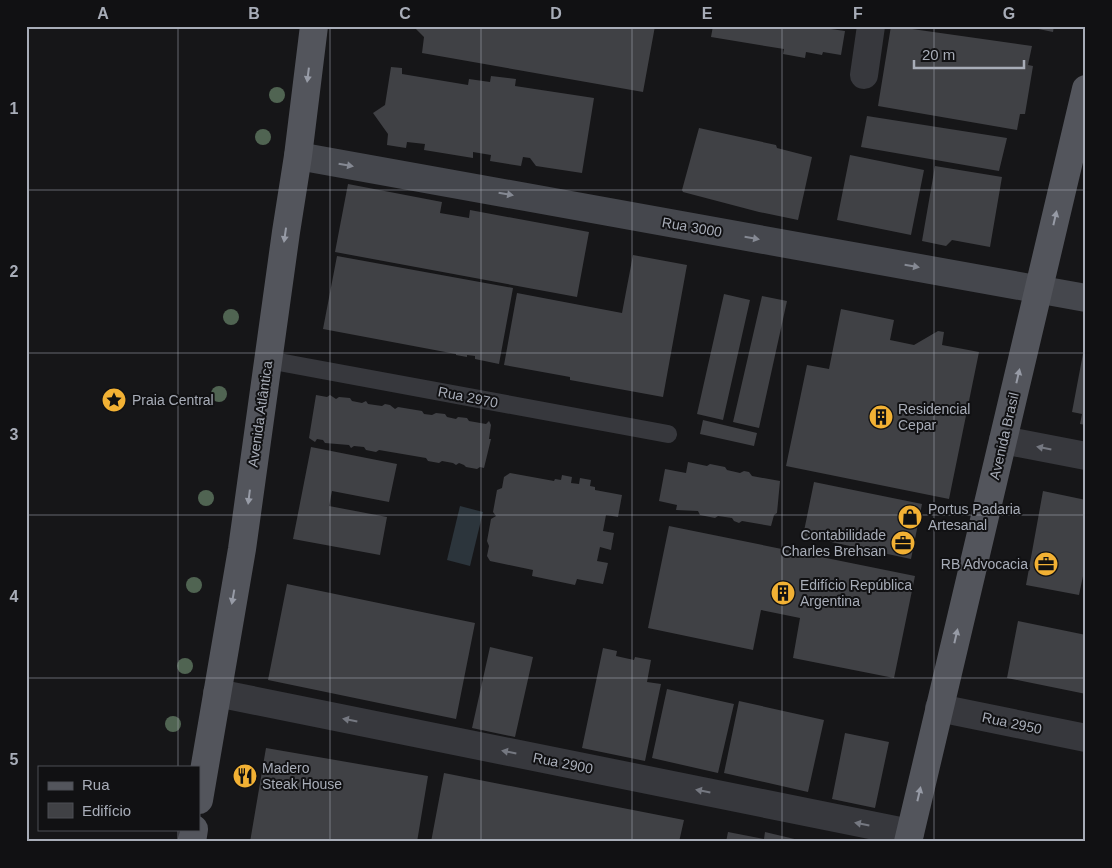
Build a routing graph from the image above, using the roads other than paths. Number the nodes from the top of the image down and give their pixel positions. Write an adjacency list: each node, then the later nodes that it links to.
1 (314, 26): 5 (main road, Avenida Atlântica, one-way to 5)
2 (871, 26): 3 (street)
3 (864, 74)
4 (1086, 89): 6 (main road, Avenida Brasil, one-way to 4)
5 (298, 156): 6 (main road, Rua 3000, one-way to 6); 8 (main road, Avenida Atlântica, one-way to 8)
6 (1039, 289): 7 (main road, Rua 3000); 10 (main road, Avenida Brasil, one-way to 6)
7 (1086, 298)
8 (268, 360): 9 (lane, Rua 2970); 12 (main road, Avenida Atlântica, one-way to 12)
9 (668, 434)
10 (1003, 440): 11 (street, one-way to 10); 13 (main road, Avenida Brasil, one-way to 10)
11 (1086, 456)
12 (217, 693): 15 (main road, Avenida Atlântica); 16 (street, Rua 2900, one-way to 12)
13 (939, 708): 14 (street, Rua 2950); 16 (main road, Avenida Brasil, one-way to 13)
14 (1086, 738)
15 (200, 794)
16 (909, 838)

